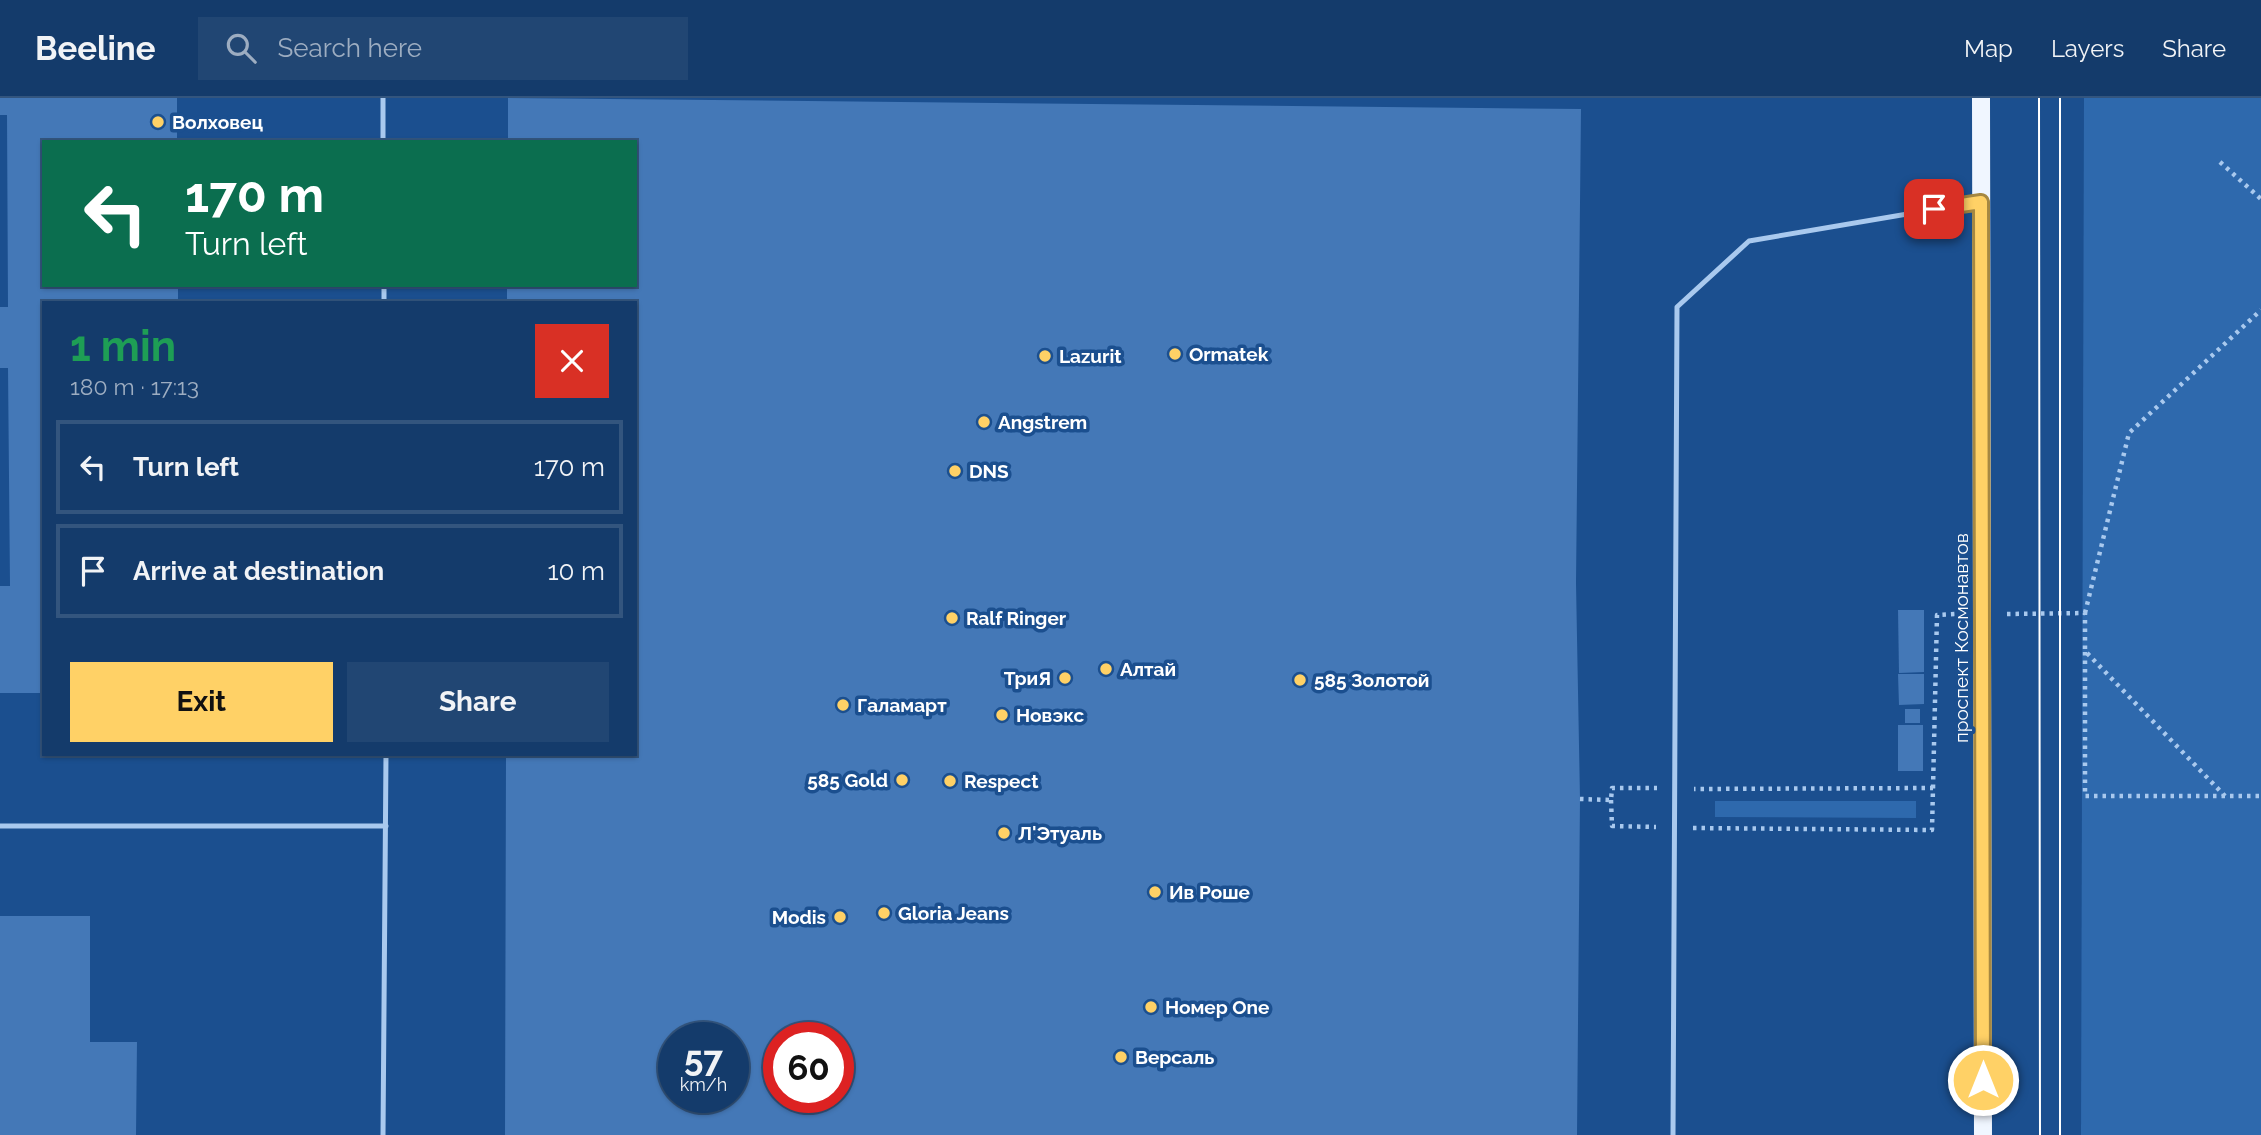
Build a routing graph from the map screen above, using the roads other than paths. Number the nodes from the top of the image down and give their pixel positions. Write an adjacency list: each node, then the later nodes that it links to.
1 (383, 98): 3 (lane)
2 (1981, 98): 4 (main road, проспект Космонавтов)
3 (383, 140)
4 (1981, 202): 9 (lane); 10 (main road, проспект Космонавтов)
5 (386, 756): 7 (lane)
6 (0, 826): 7 (lane)
7 (386, 826): 8 (lane)
8 (383, 1135)
9 (1674, 1135)
10 (1983, 1135)

